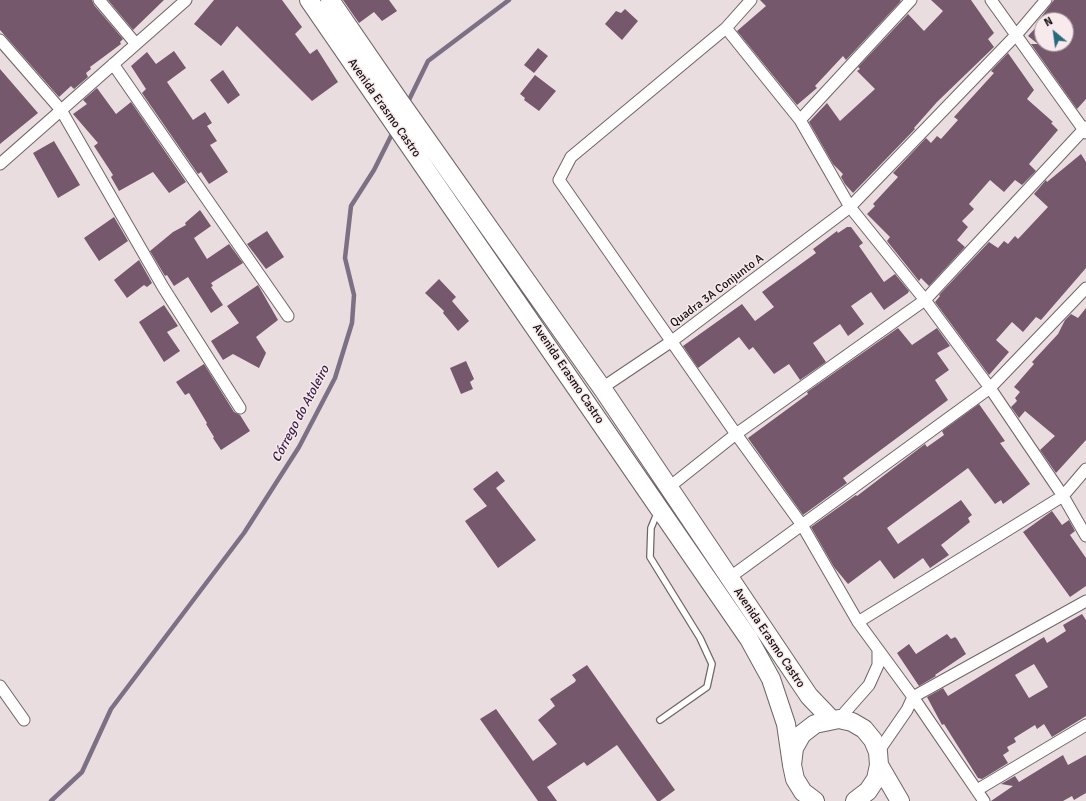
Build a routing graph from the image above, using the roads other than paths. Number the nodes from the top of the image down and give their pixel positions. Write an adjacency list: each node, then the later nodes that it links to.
1 (99, 0): 12 (street)
2 (186, 0): 12 (street)
3 (309, 0): 30 (main road, Avenida Erasmo Castro)
4 (330, 0): 23 (main road, Avenida Erasmo Castro)
5 (751, 0): 9 (street)
6 (911, 0): 15 (street)
7 (991, 0): 10 (street)
8 (1046, 0): 10 (street, Quadra 3A Conjunto A)
9 (726, 28): 15 (street); 22 (street)
10 (1017, 34): 16 (street); 18 (street, Quadra 3A Conjunto A)
11 (0, 40): 14 (street)
12 (136, 44): 13 (street)
13 (113, 64): 14 (street); 21 (street)
14 (61, 110): 17 (street); 25 (street)
15 (800, 120): 18 (street)
16 (1085, 130): 20 (street)
17 (0, 164)
18 (850, 207): 20 (street); 22 (street, Quadra 3A Conjunto A)
19 (1086, 288): 24 (street)
20 (925, 300): 24 (street); 26 (street)
21 (288, 316)
22 (672, 342): 23 (street); 26 (street, Quadra 3A Conjunto A)
23 (602, 388): 28 (main road, Avenida Erasmo Castro)
24 (990, 388): 29 (street); 31 (street)
25 (240, 408)
26 (736, 434): 28 (street); 31 (street, Quadra 3A Conjunto A)
27 (1086, 469): 29 (street)
28 (668, 488): 33 (main road, Avenida Erasmo Castro)
29 (1063, 496): 32 (street); 35 (street)
30 (659, 508): 41 (lane); 44 (main road, Avenida Erasmo Castro)
31 (802, 525): 33 (street); 35 (street, Quadra 3A Conjunto A)
32 (1086, 536)
33 (729, 578): 39 (main road, Avenida Erasmo Castro)
34 (1086, 601): 38 (street)
35 (858, 622): 36 (street, Quadra 3A Conjunto A)
36 (878, 650): 38 (street, Quadra 3A Conjunto A); 39 (street)
37 (0, 686): 40 (street)
38 (914, 697): 43 (street); 45 (street, Quadra 3A Conjunto A)
39 (835, 719): 43 (main road); 44 (main road)
40 (24, 720)
41 (660, 720)
42 (1086, 725): 45 (street)
43 (879, 759): 47 (main road); 48 (main road)
44 (792, 764): 46 (main road, Avenida Erasmo Castro)
45 (977, 790): 49 (street, Quadra 3A Conjunto A)
46 (815, 801)
47 (855, 801)
48 (900, 801)
49 (984, 801)

